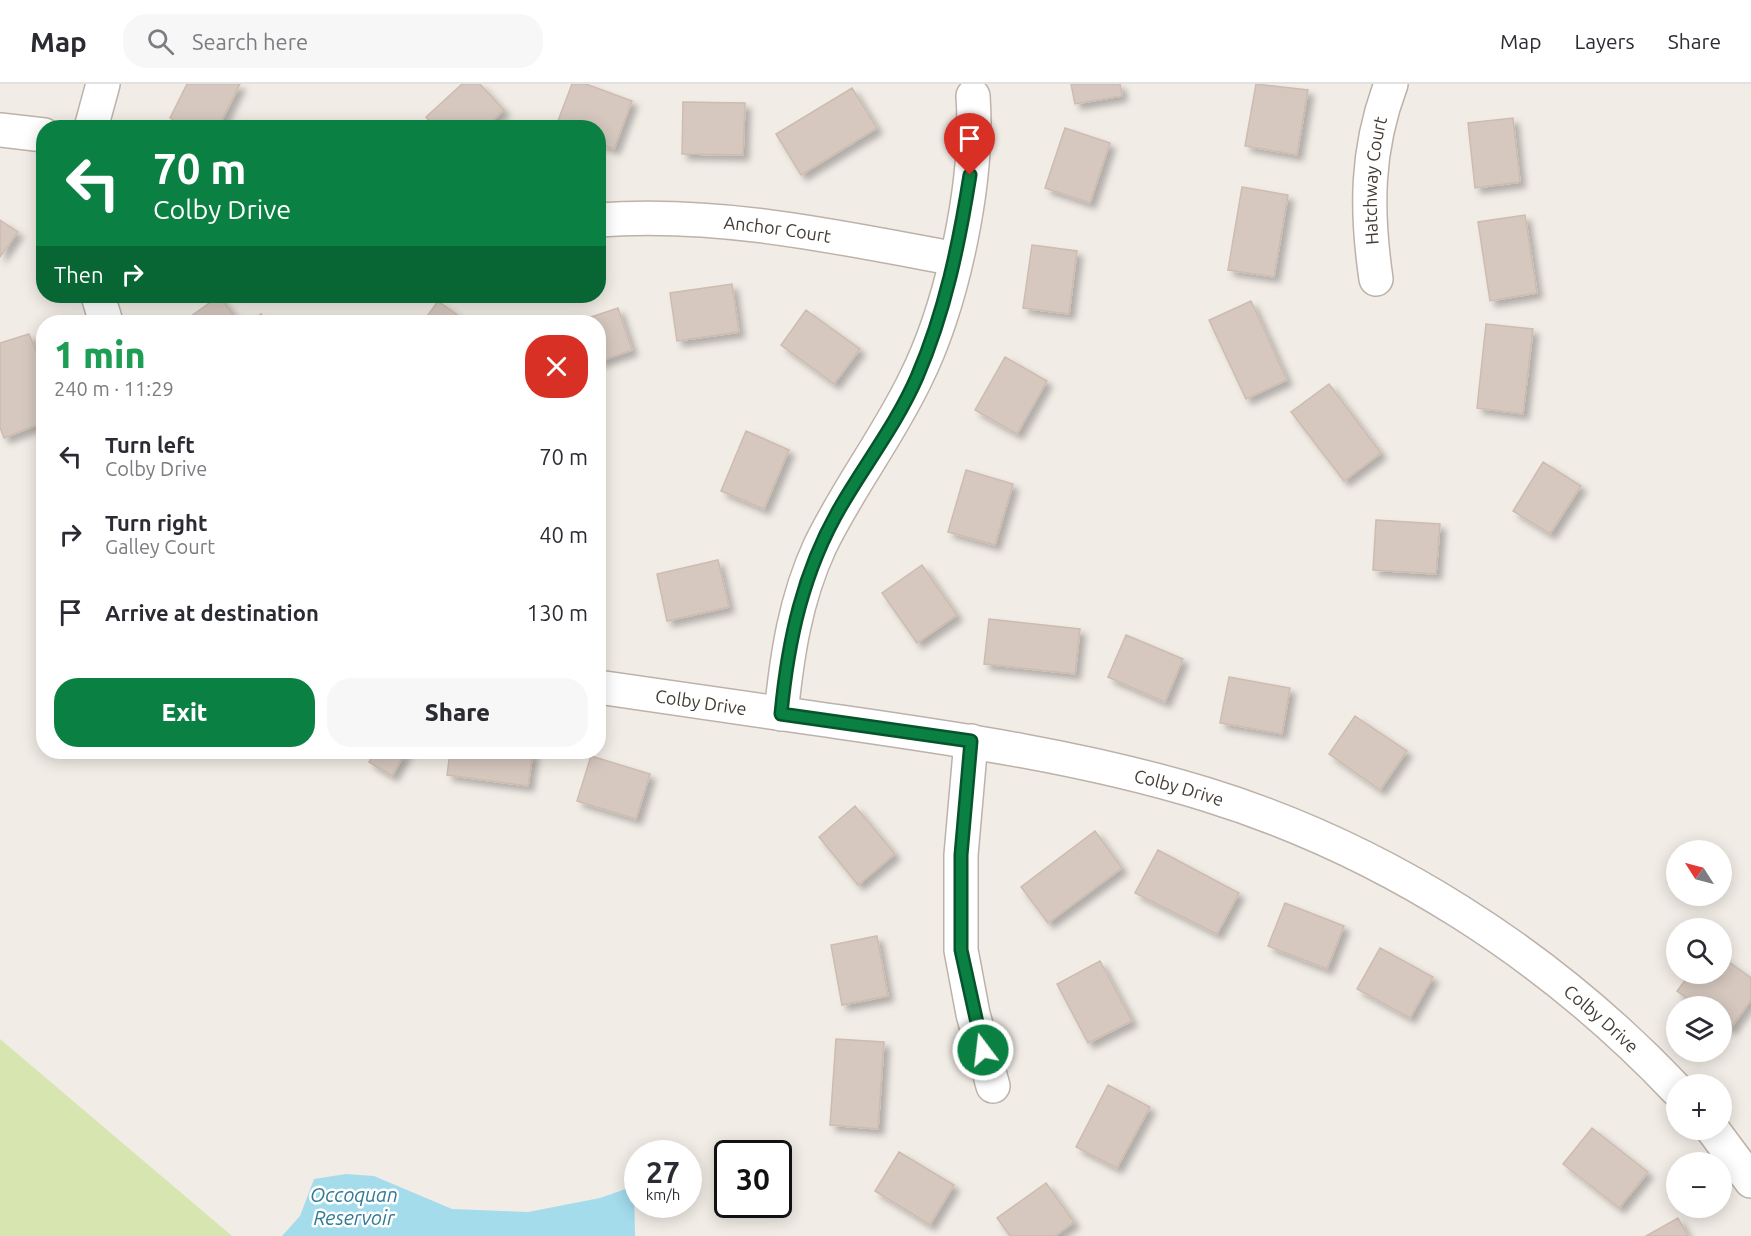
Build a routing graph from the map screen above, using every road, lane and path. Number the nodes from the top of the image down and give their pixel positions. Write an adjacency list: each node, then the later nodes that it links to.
1 (103, 84): 4 (street)
2 (1391, 84): 9 (street, Hatchway Court)
3 (973, 96): 8 (street)
4 (94, 120)
5 (0, 130): 6 (street)
6 (36, 134)
7 (606, 220): 8 (street, Anchor Court)
8 (956, 259): 11 (street)
9 (1376, 279)
10 (606, 688): 11 (street, Colby Drive)
11 (781, 714): 12 (street, Colby Drive)
12 (971, 741): 13 (street, Colby Drive); 14 (street)
13 (1666, 1078)
14 (993, 1086)
15 (1720, 1140): 16 (street)
16 (1751, 1181)

